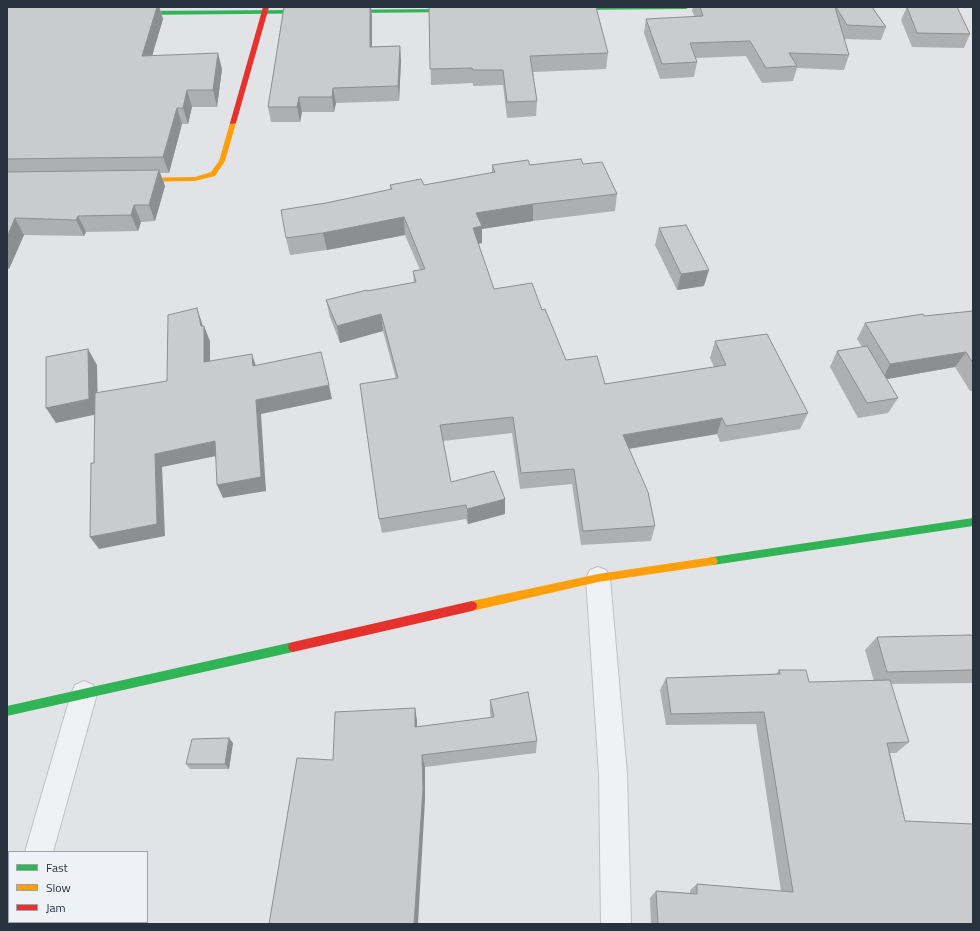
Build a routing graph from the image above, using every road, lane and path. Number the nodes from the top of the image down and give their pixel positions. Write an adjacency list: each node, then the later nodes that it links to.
1 (686, 7): 2 (street)
2 (554, 9)
3 (266, 10): 4 (street); 5 (street); 6 (street)
4 (468, 10)
5 (124, 14)
6 (125, 180)
7 (973, 522): 8 (street)
8 (598, 578): 9 (street); 12 (street)
9 (84, 694): 10 (street); 11 (street)
10 (7, 711)
11 (39, 851)
12 (616, 924)

